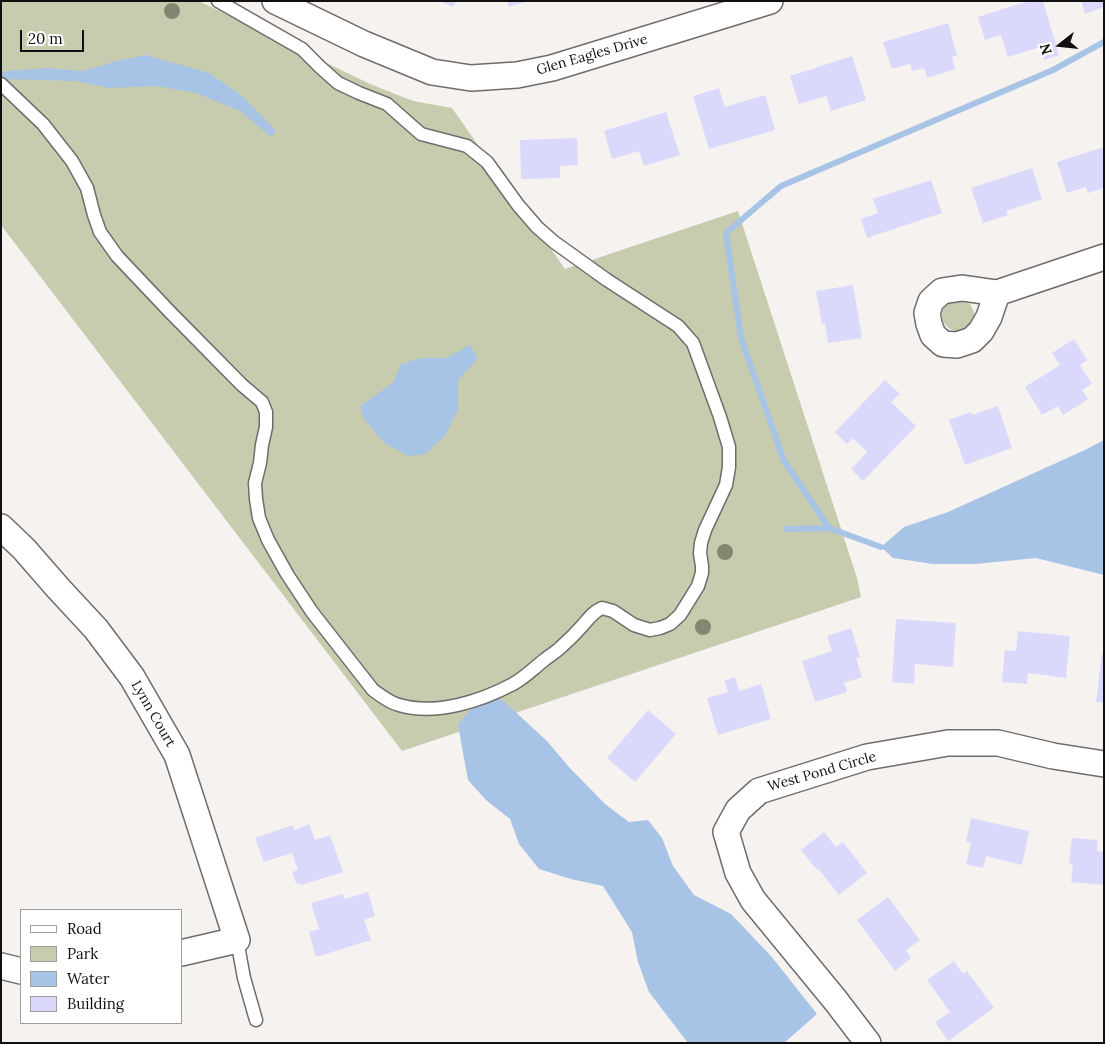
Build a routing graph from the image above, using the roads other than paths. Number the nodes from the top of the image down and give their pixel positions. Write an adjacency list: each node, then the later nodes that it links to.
1 (218, 1): 4 (lane)
2 (275, 1): 3 (street, Glen Eagles Drive)
3 (770, 1)
4 (1, 84)
5 (1104, 257): 6 (street)
6 (997, 292)
7 (1, 527): 9 (street, Lynn Court)
8 (1104, 764): 14 (street, West Pond Circle)
9 (237, 940): 10 (street); 13 (lane)
10 (182, 953)
11 (1, 966): 12 (street)
12 (20, 971)
13 (256, 1020)
14 (868, 1043)

